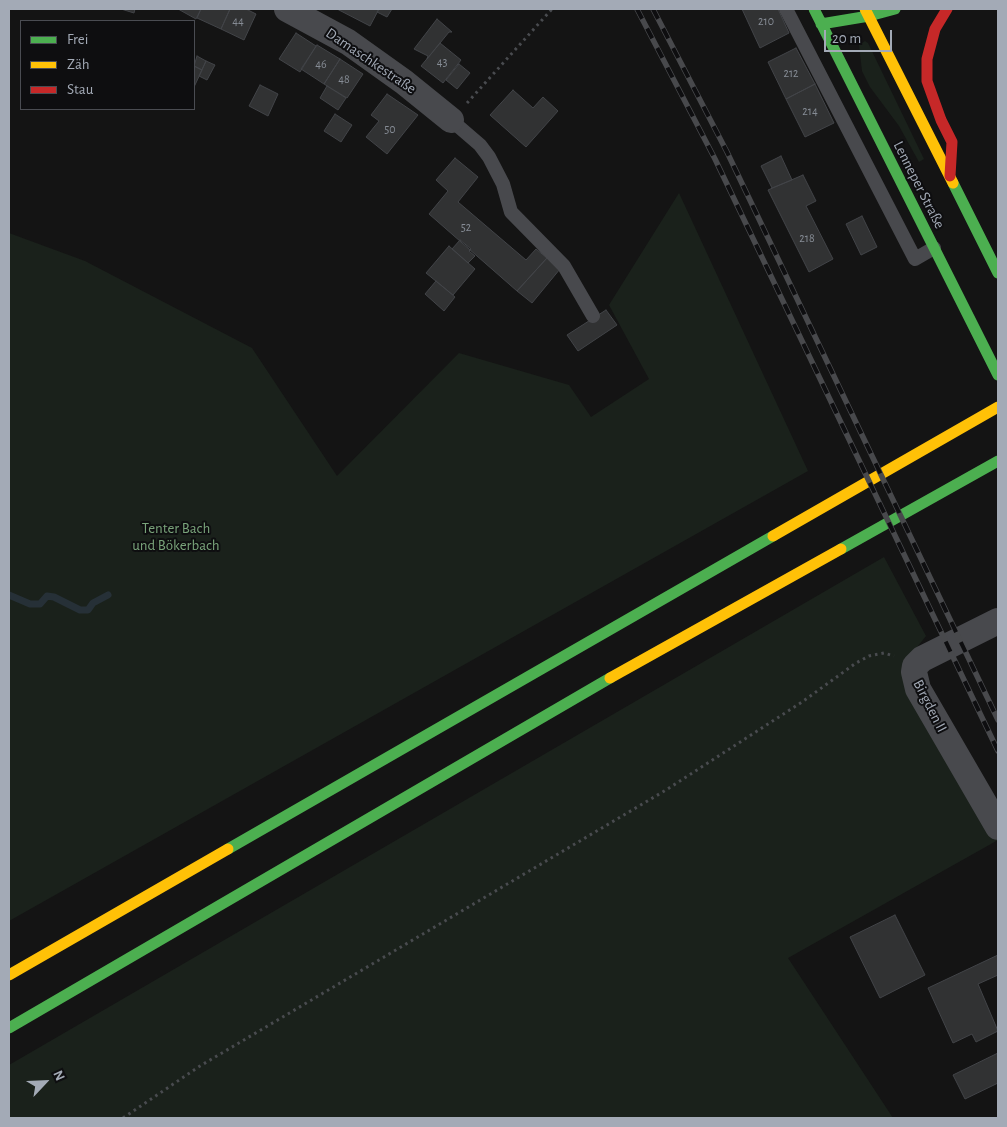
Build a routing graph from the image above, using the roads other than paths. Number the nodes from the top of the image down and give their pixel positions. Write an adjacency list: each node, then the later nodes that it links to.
1 (287, 9): 9 (street, Damaschkestraße)
2 (786, 9): 11 (lane)
3 (814, 9): 8 (main road, Lenneper Straße)
4 (841, 9): 8 (main road)
5 (895, 9): 7 (main road)
6 (947, 9): 10 (main road)
7 (867, 12): 8 (main road); 10 (main road, Lenneper Straße)
8 (821, 24): 11 (main road, Lenneper Straße)
9 (451, 120): 13 (lane)
10 (950, 176): 12 (main road, Lenneper Straße)
11 (934, 248): 14 (main road, Lenneper Straße)
12 (998, 273)
13 (593, 316)
14 (998, 375)
15 (998, 407): 19 (main road)
16 (998, 461): 20 (main road)
17 (998, 621): 18 (street, Birgden II)
18 (998, 827)
19 (9, 974)
20 (9, 1028)

